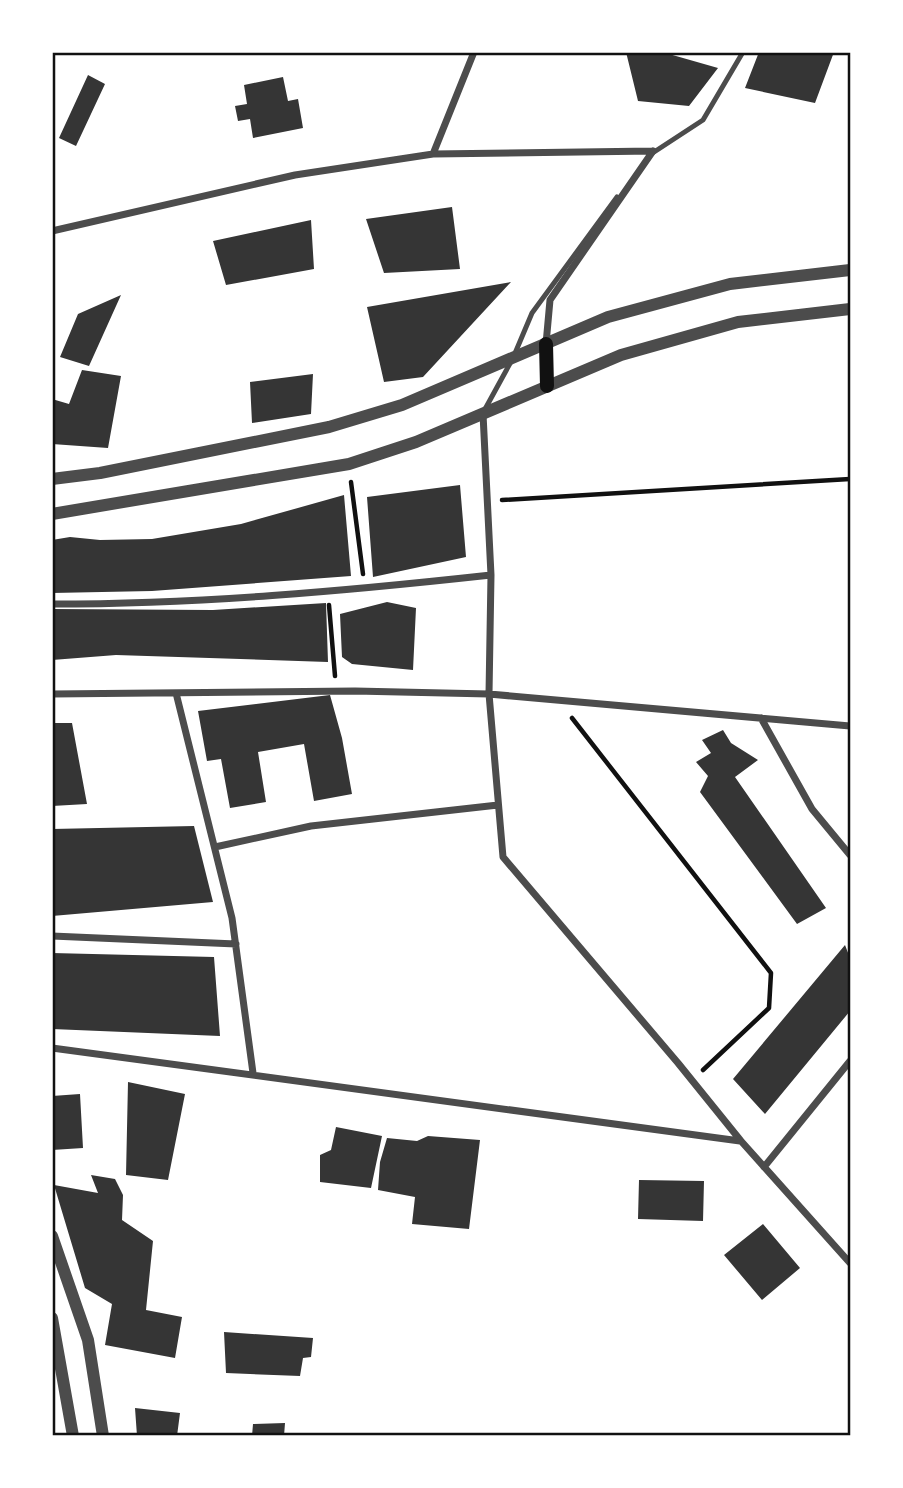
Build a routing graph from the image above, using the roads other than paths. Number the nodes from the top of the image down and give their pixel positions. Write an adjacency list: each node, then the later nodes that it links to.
1 (474, 52): 4 (street)
2 (743, 52): 3 (lane)
3 (653, 151): 4 (street); 8 (street); 9 (lane)
4 (433, 154): 5 (street)
5 (52, 231)
6 (850, 270): 8 (street)
7 (850, 309): 10 (street)
8 (546, 344): 9 (street); 10 (main road)
9 (513, 358): 11 (lane); 12 (street)
10 (547, 386): 11 (street)
11 (483, 414): 13 (street); 14 (street)
12 (52, 479)
13 (52, 514)
14 (491, 575): 15 (street); 18 (street)
15 (52, 604)
16 (176, 693): 17 (street); 18 (street); 22 (street)
17 (52, 694)
18 (489, 694): 19 (street); 21 (street)
19 (761, 718): 20 (street); 23 (street)
20 (850, 726)
21 (498, 805): 22 (street); 29 (street)
22 (215, 847): 25 (street)
23 (850, 855)
24 (52, 936): 25 (street)
25 (236, 944): 28 (street)
26 (52, 1048): 28 (street)
27 (850, 1061): 30 (street)
28 (253, 1073): 29 (street)
29 (741, 1142): 30 (street)
30 (764, 1167): 32 (street)
31 (52, 1236): 35 (street)
32 (850, 1263)
33 (52, 1318): 34 (street)
34 (73, 1436)
35 (103, 1436)

